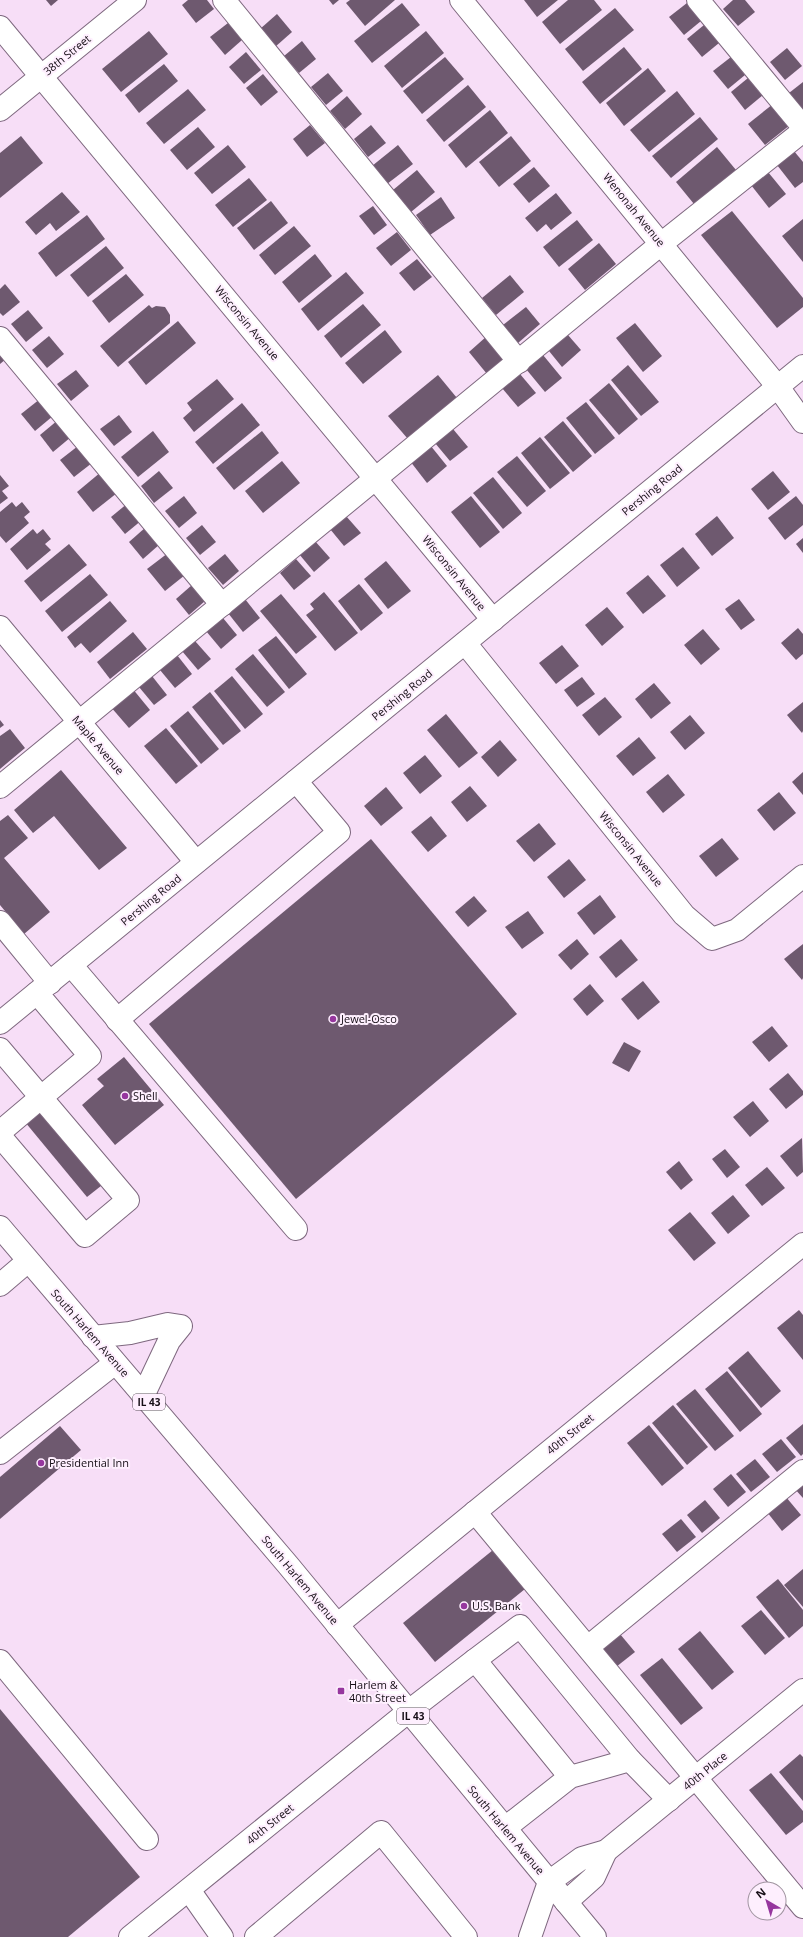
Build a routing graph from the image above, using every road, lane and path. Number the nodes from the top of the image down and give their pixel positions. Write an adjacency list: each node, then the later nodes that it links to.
1 (135, 0): 6 (street, 38th Street)
2 (224, 0): 11 (street)
3 (461, 0): 9 (street, Wenonah Avenue)
4 (698, 0): 8 (street)
5 (0, 28): 6 (street, Wisconsin Avenue)
6 (41, 76): 7 (street, 38th Street); 15 (street, Wisconsin Avenue)
7 (0, 110)
8 (803, 129): 9 (street)
9 (662, 244): 11 (street); 13 (street, Wenonah Avenue)
10 (0, 338): 16 (street)
11 (519, 362): 15 (street)
12 (803, 366): 13 (street, Pershing Road)
13 (778, 386): 14 (street, Wenonah Avenue); 17 (street, Pershing Road)
14 (803, 422)
15 (377, 479): 16 (street); 17 (street, Wisconsin Avenue)
16 (222, 605): 20 (street)
17 (493, 620): 19 (street, Pershing Road)
18 (0, 627): 20 (street, Maple Avenue)
19 (465, 643): 21 (street, Pershing Road); 24 (street, Wisconsin Avenue)
20 (79, 722): 22 (street); 23 (street, Maple Avenue)
21 (296, 781): 23 (street, Pershing Road); 28 (street)
22 (0, 787)
23 (196, 862): 26 (street, Pershing Road)
24 (803, 876)
25 (0, 922): 27 (street)
26 (71, 965): 27 (street, Pershing Road); 28 (street)
27 (43, 988): 29 (street, Pershing Road); 31 (street)
28 (117, 1020): 35 (street)
29 (0, 1023)
30 (0, 1049): 31 (street)
31 (41, 1097): 32 (street); 33 (street)
32 (0, 1132)
33 (0, 1136)
34 (0, 1227): 37 (street, South Harlem Avenue / IL 43)
35 (296, 1229)
36 (803, 1244): 44 (street, 40th Street)
37 (28, 1262): 38 (street); 39 (street, South Harlem Avenue / IL 43)
38 (0, 1285)
39 (93, 1337): 40 (street, South Harlem Avenue / IL 43); 41 (street)
40 (115, 1363): 41 (street, South Harlem Avenue / IL 43); 42 (street)
41 (143, 1396): 45 (street, South Harlem Avenue / IL 43)
42 (0, 1453)
43 (803, 1471): 46 (street)
44 (475, 1512): 45 (street, 40th Street); 46 (street)
45 (337, 1625): 50 (street, South Harlem Avenue / IL 43)
46 (588, 1647): 53 (street)
47 (475, 1660): 50 (street, 40th Street); 51 (street, 40th Street); 52 (street)
48 (0, 1661): 56 (street)
49 (803, 1690): 53 (street, 40th Place)
50 (409, 1711): 55 (street, South Harlem Avenue / IL 43); 59 (street, 40th Street)
51 (630, 1760): 52 (street); 54 (street)
52 (570, 1777): 55 (street)
53 (696, 1778): 54 (street, 40th Place); 61 (street)
54 (669, 1800): 57 (street, 40th Place)
55 (505, 1828): 58 (street, South Harlem Avenue / IL 43)
56 (147, 1839)
57 (606, 1851): 58 (street, 40th Place); 60 (street, 40th Place)
58 (549, 1882): 60 (street, South Harlem Avenue / IL 43); 66 (street)
59 (189, 1890): 62 (street, 40th Street); 63 (street)
60 (566, 1902): 67 (street, South Harlem Avenue / IL 43)
61 (803, 1907)
62 (130, 1937)
63 (222, 1937)
64 (256, 1937): 65 (street)
65 (466, 1937)
66 (530, 1937)
67 (595, 1937)

